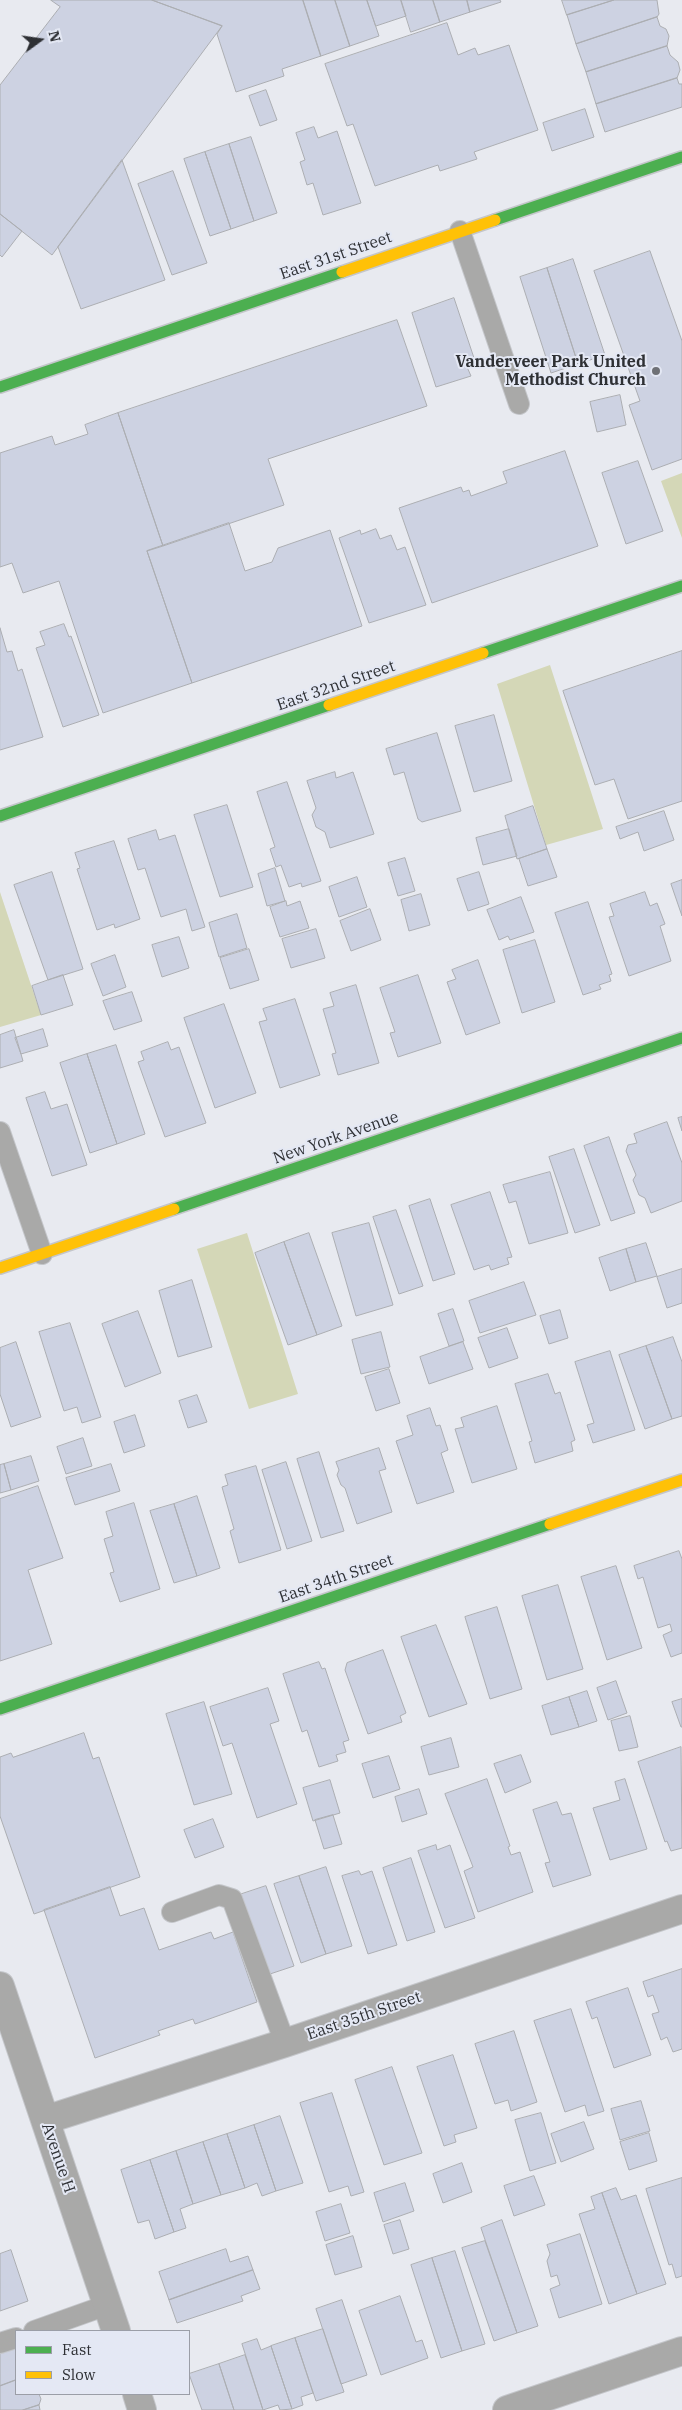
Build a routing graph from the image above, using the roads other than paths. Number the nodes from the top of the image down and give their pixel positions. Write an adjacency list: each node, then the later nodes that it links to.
1 (682, 156): 2 (street, East 31st Street)
2 (460, 231): 3 (street, East 31st Street); 4 (lane)
3 (0, 387)
4 (519, 404)
5 (682, 586): 6 (street, East 32nd Street)
6 (0, 816)
7 (682, 1038): 9 (street, New York Avenue)
8 (0, 1132): 9 (lane)
9 (42, 1254): 10 (street, New York Avenue)
10 (0, 1268)
11 (682, 1480): 12 (street, East 34th Street)
12 (0, 1709)
13 (682, 1909): 16 (street, East 35th Street)
14 (172, 1912): 16 (lane)
15 (0, 1986): 17 (street, Avenue H)
16 (285, 2042): 17 (street, East 35th Street)
17 (45, 2120): 18 (street, Avenue H)
18 (107, 2305): 19 (lane); 20 (street, Avenue H)
19 (37, 2330)
20 (116, 2330)
21 (15, 2338): 22 (lane)
22 (0, 2344)
23 (682, 2351): 26 (street)
24 (137, 2395): 25 (street)
25 (142, 2410)
26 (507, 2410)

